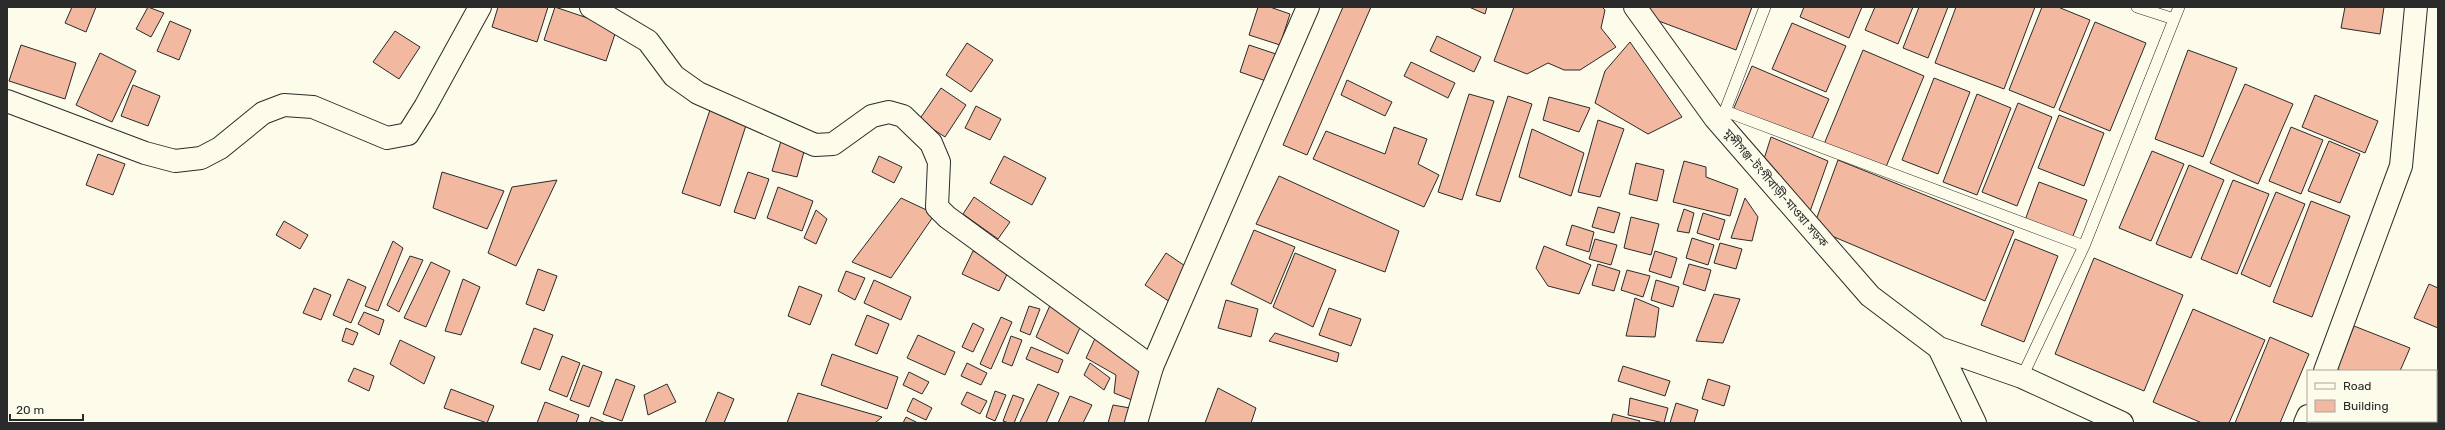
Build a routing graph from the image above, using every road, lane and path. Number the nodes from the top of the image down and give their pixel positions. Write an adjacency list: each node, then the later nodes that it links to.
1 (480, 7): 10 (street)
2 (591, 7): 14 (street)
3 (1308, 7): 14 (street)
4 (1635, 7): 11 (street, মুন্সীগঞ্জ-টংগীবাড়ী-মাওয়া সড়ক)
5 (1765, 7): 11 (lane)
6 (2137, 7): 9 (lane)
7 (2179, 7): 9 (lane)
8 (2416, 7): 15 (street)
9 (2174, 19): 12 (lane)
10 (7, 101)
11 (1720, 114): 12 (lane); 13 (street, মুন্সীগঞ্জ-টংগীবাড়ী-মাওয়া সড়ক)
12 (2084, 246): 16 (lane)
13 (1939, 348): 16 (street); 18 (street)
14 (1152, 367): 17 (street)
15 (2325, 370)
16 (2022, 377): 19 (street)
17 (1136, 423)
18 (1975, 423)
19 (2122, 423)

